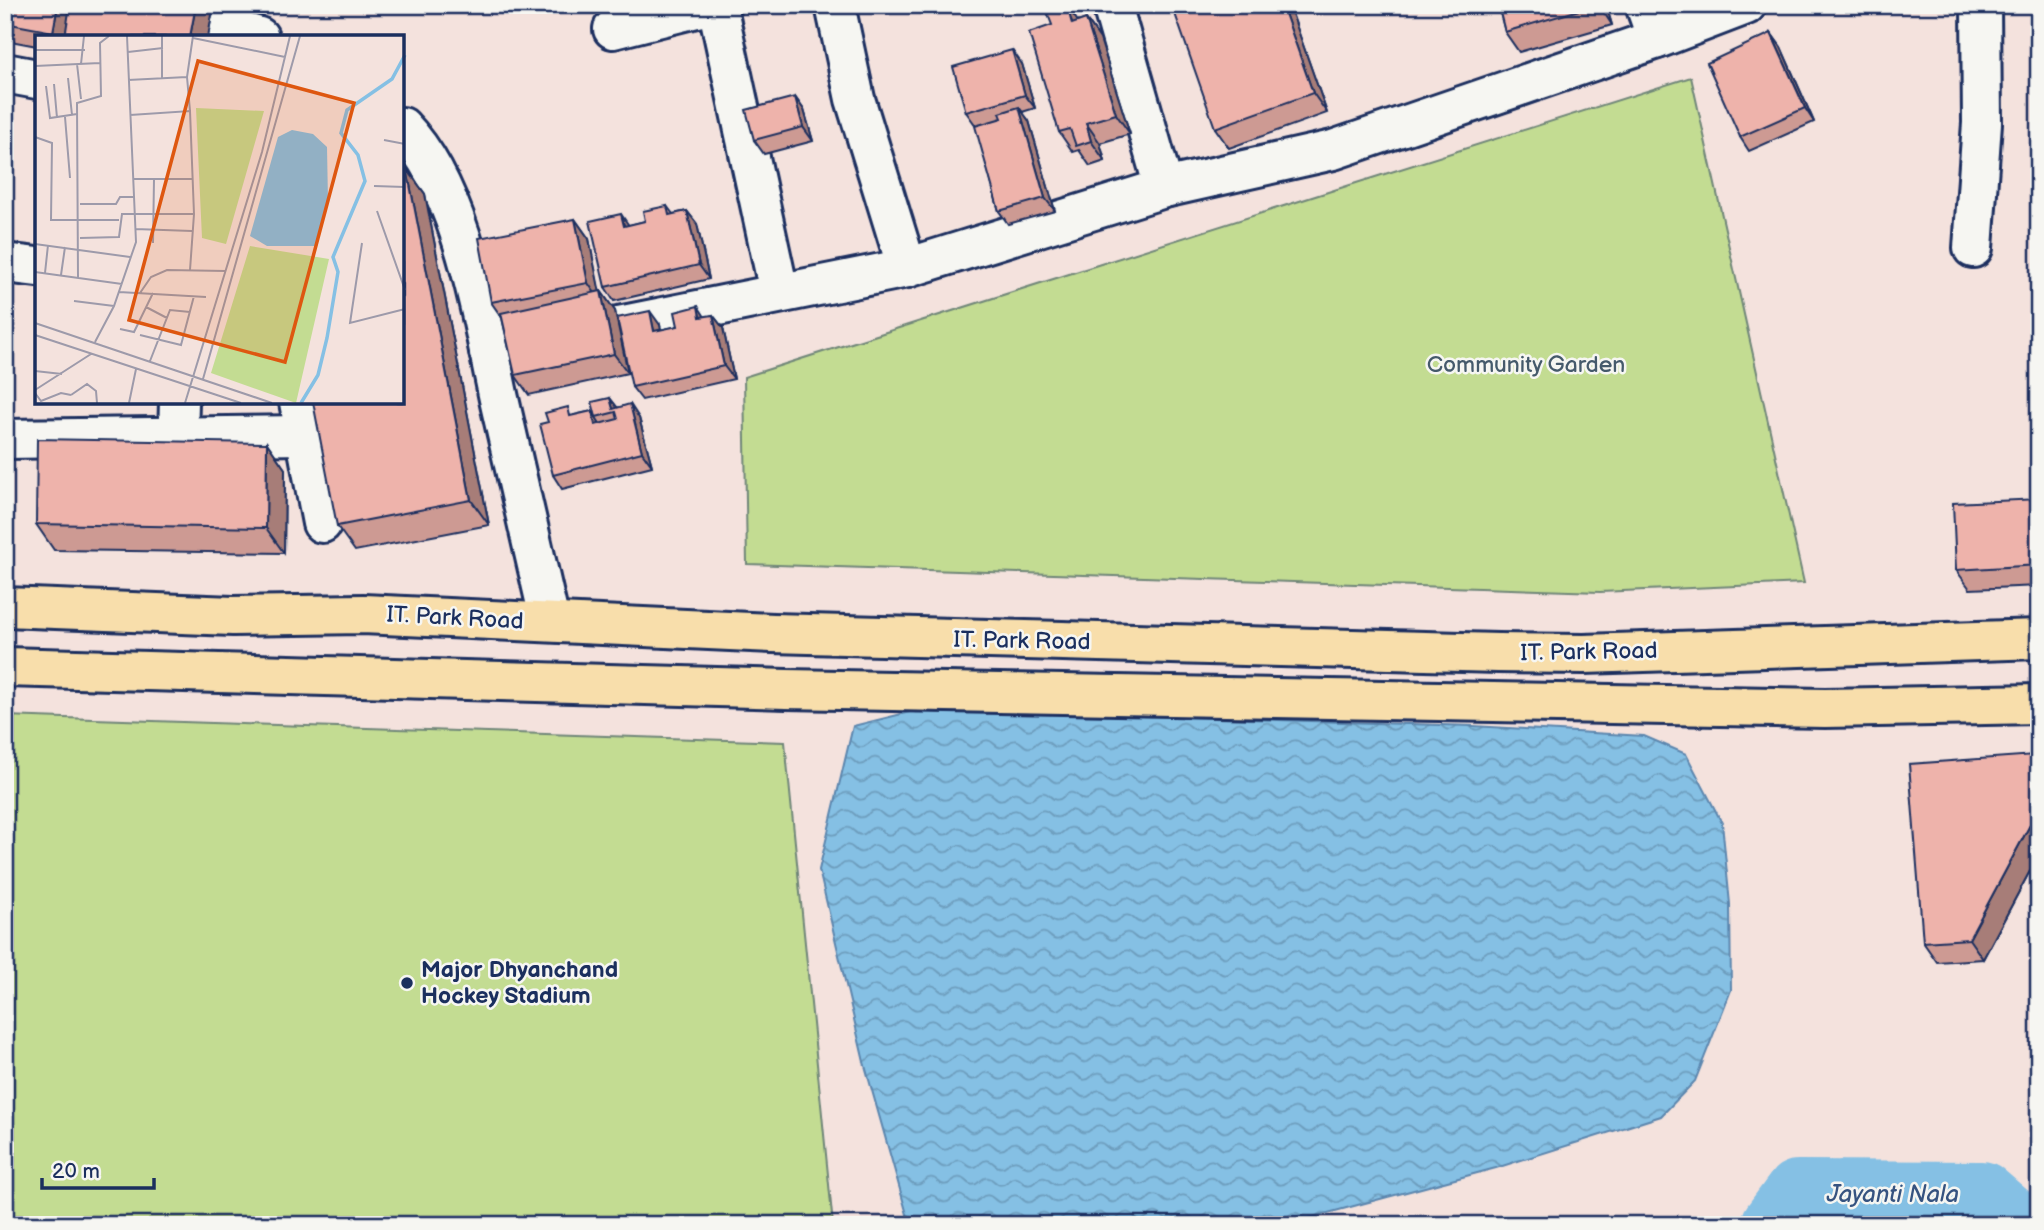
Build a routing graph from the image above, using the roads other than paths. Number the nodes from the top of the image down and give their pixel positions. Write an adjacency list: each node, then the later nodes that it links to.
1 (708, 5): 9 (street)
2 (717, 5): 19 (street)
3 (835, 5): 18 (street)
4 (1112, 5): 14 (street)
5 (1746, 5): 7 (street)
6 (1981, 5): 15 (street)
7 (1651, 22): 14 (street)
8 (221, 23): 10 (street)
9 (613, 29)
10 (254, 35)
11 (5, 72): 12 (street)
12 (35, 79)
13 (404, 129): 20 (street)
14 (1164, 188): 18 (street)
15 (1973, 248)
16 (5, 263): 17 (street)
17 (35, 267)
18 (907, 268): 19 (street)
19 (779, 292): 20 (street)
20 (489, 352): 26 (street)
21 (302, 419): 22 (street); 24 (street)
22 (178, 420): 23 (street)
23 (5, 439)
24 (322, 523)
25 (5, 607): 26 (main road, IT. Park Road)
26 (550, 622): 27 (main road, IT. Park Road)
27 (2039, 639)
28 (5, 667): 29 (main road)
29 (2039, 704)

